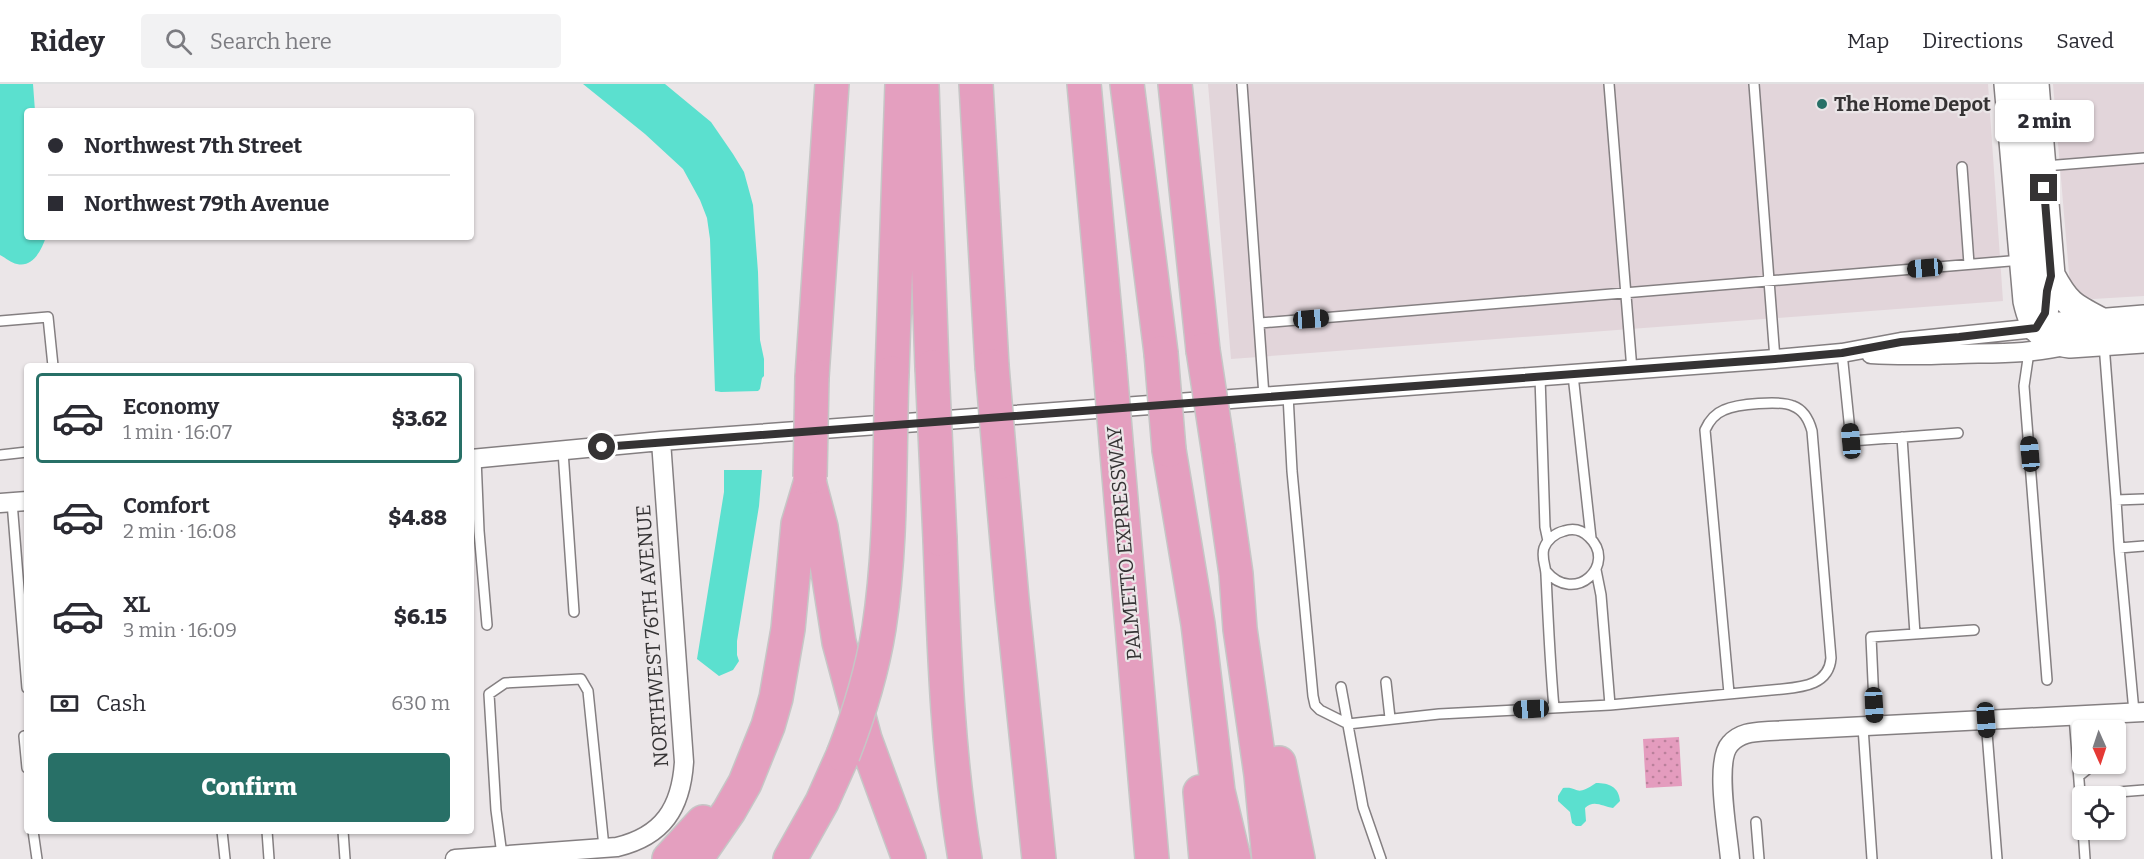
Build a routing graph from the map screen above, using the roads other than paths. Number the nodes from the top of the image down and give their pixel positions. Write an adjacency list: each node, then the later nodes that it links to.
1 (832, 84): 43 (highway, bridge)
2 (902, 84): 95 (highway, bridge)
3 (922, 84): 86 (highway, bridge)
4 (976, 84): 97 (highway, bridge)
5 (1084, 84): 98 (highway, PALMETTO EXPRESSWAY, bridge)
6 (1127, 84): 37 (highway, bridge)
7 (1175, 84): 53 (highway, bridge)
8 (1242, 84): 22 (lane)
9 (1609, 84): 20 (lane)
10 (1754, 84): 19 (lane)
11 (2008, 84): 16 (street)
12 (2035, 84): 14 (street)
13 (2144, 158): 14 (lane)
14 (2042, 166): 18 (street)
15 (1962, 167): 17 (lane)
16 (2023, 260): 17 (lane); 25 (street)
17 (1969, 264): 19 (lane)
18 (2051, 276): 24 (street); 25 (street)
19 (1769, 280): 20 (lane); 27 (lane)
20 (1626, 293): 22 (lane); 29 (lane)
21 (0, 321): 28 (lane)
22 (1260, 323): 33 (lane)
23 (2141, 326): 24 (street)
24 (2103, 332): 25 (street); 25 (street); 45 (lane)
25 (2032, 340): 26 (street); 26 (street); 59 (lane)
26 (1842, 353): 27 (street); 35 (lane)
27 (1775, 359): 29 (street)
28 (53, 363)
29 (1632, 370): 30 (street)
30 (1573, 375): 31 (street); 47 (lane)
31 (1540, 377): 32 (street); 48 (lane)
32 (1288, 395): 33 (street); 71 (lane)
33 (1264, 396): 36 (street)
34 (1958, 433): 35 (lane)
35 (1902, 437): 57 (lane)
36 (661, 441): 38 (street); 85 (street, NORTHWEST 76TH AVENUE)
37 (1169, 450): 99 (highway); 100 (highway)
38 (563, 451): 41 (street); 54 (lane)
39 (24, 452): 40 (lane)
40 (0, 455)
41 (474, 459)
42 (474, 471): 55 (lane)
43 (810, 481): 73 (highway); 96 (highway)
44 (2144, 499): 45 (lane)
45 (2116, 500): 50 (lane)
46 (13, 502): 58 (lane)
47 (1591, 538): 48 (lane); 51 (lane)
48 (1548, 541): 52 (lane)
49 (2144, 546): 50 (lane)
50 (2119, 548): 65 (lane)
51 (1596, 570): 52 (lane); 63 (lane)
52 (1546, 572): 64 (lane)
53 (1236, 574): 101 (highway); 102 (highway)
54 (574, 612)
55 (487, 625)
56 (1974, 630): 57 (lane)
57 (1915, 634): 72 (lane)
58 (24, 648)
59 (2048, 680)
60 (1386, 682): 67 (lane)
61 (1341, 687): 71 (lane)
62 (1728, 693): 62 (lane); 63 (lane)
63 (1610, 705): 64 (lane)
64 (1554, 708): 67 (lane)
65 (2139, 712): 70 (street)
66 (2074, 716): 68 (street); 69 (street); 75 (lane)
67 (1390, 718): 71 (lane)
68 (1986, 720): 72 (street); 107 (lane)
69 (2088, 720)
70 (2104, 720)
71 (1348, 724): 103 (lane)
72 (1869, 726): 104 (street); 106 (lane)
73 (758, 752): 93 (highway); 94 (highway)
74 (2082, 774): 75 (lane)
75 (2079, 776): 76 (lane)
76 (2080, 786)
77 (2144, 790): 78 (lane)
78 (2126, 791)
79 (1756, 822): 105 (lane)
80 (33, 834): 88 (lane)
81 (222, 834): 89 (lane)
82 (267, 834): 90 (lane)
83 (343, 834): 91 (lane)
84 (2084, 840): 108 (lane)
85 (604, 847): 87 (street); 87 (lane)
86 (963, 852)
87 (502, 855): 92 (street)
88 (37, 859)
89 (225, 859)
90 (269, 859)
91 (345, 859)
92 (455, 859)
93 (669, 859)
94 (696, 859)
95 (790, 859)
96 (909, 859)
97 (1039, 859)
98 (1152, 859)
99 (1206, 859)
100 (1234, 859)
101 (1269, 859)
102 (1298, 859)
103 (1381, 859)
104 (1730, 859)
105 (1759, 859)
106 (1872, 859)
107 (1997, 859)
108 (2085, 859)

